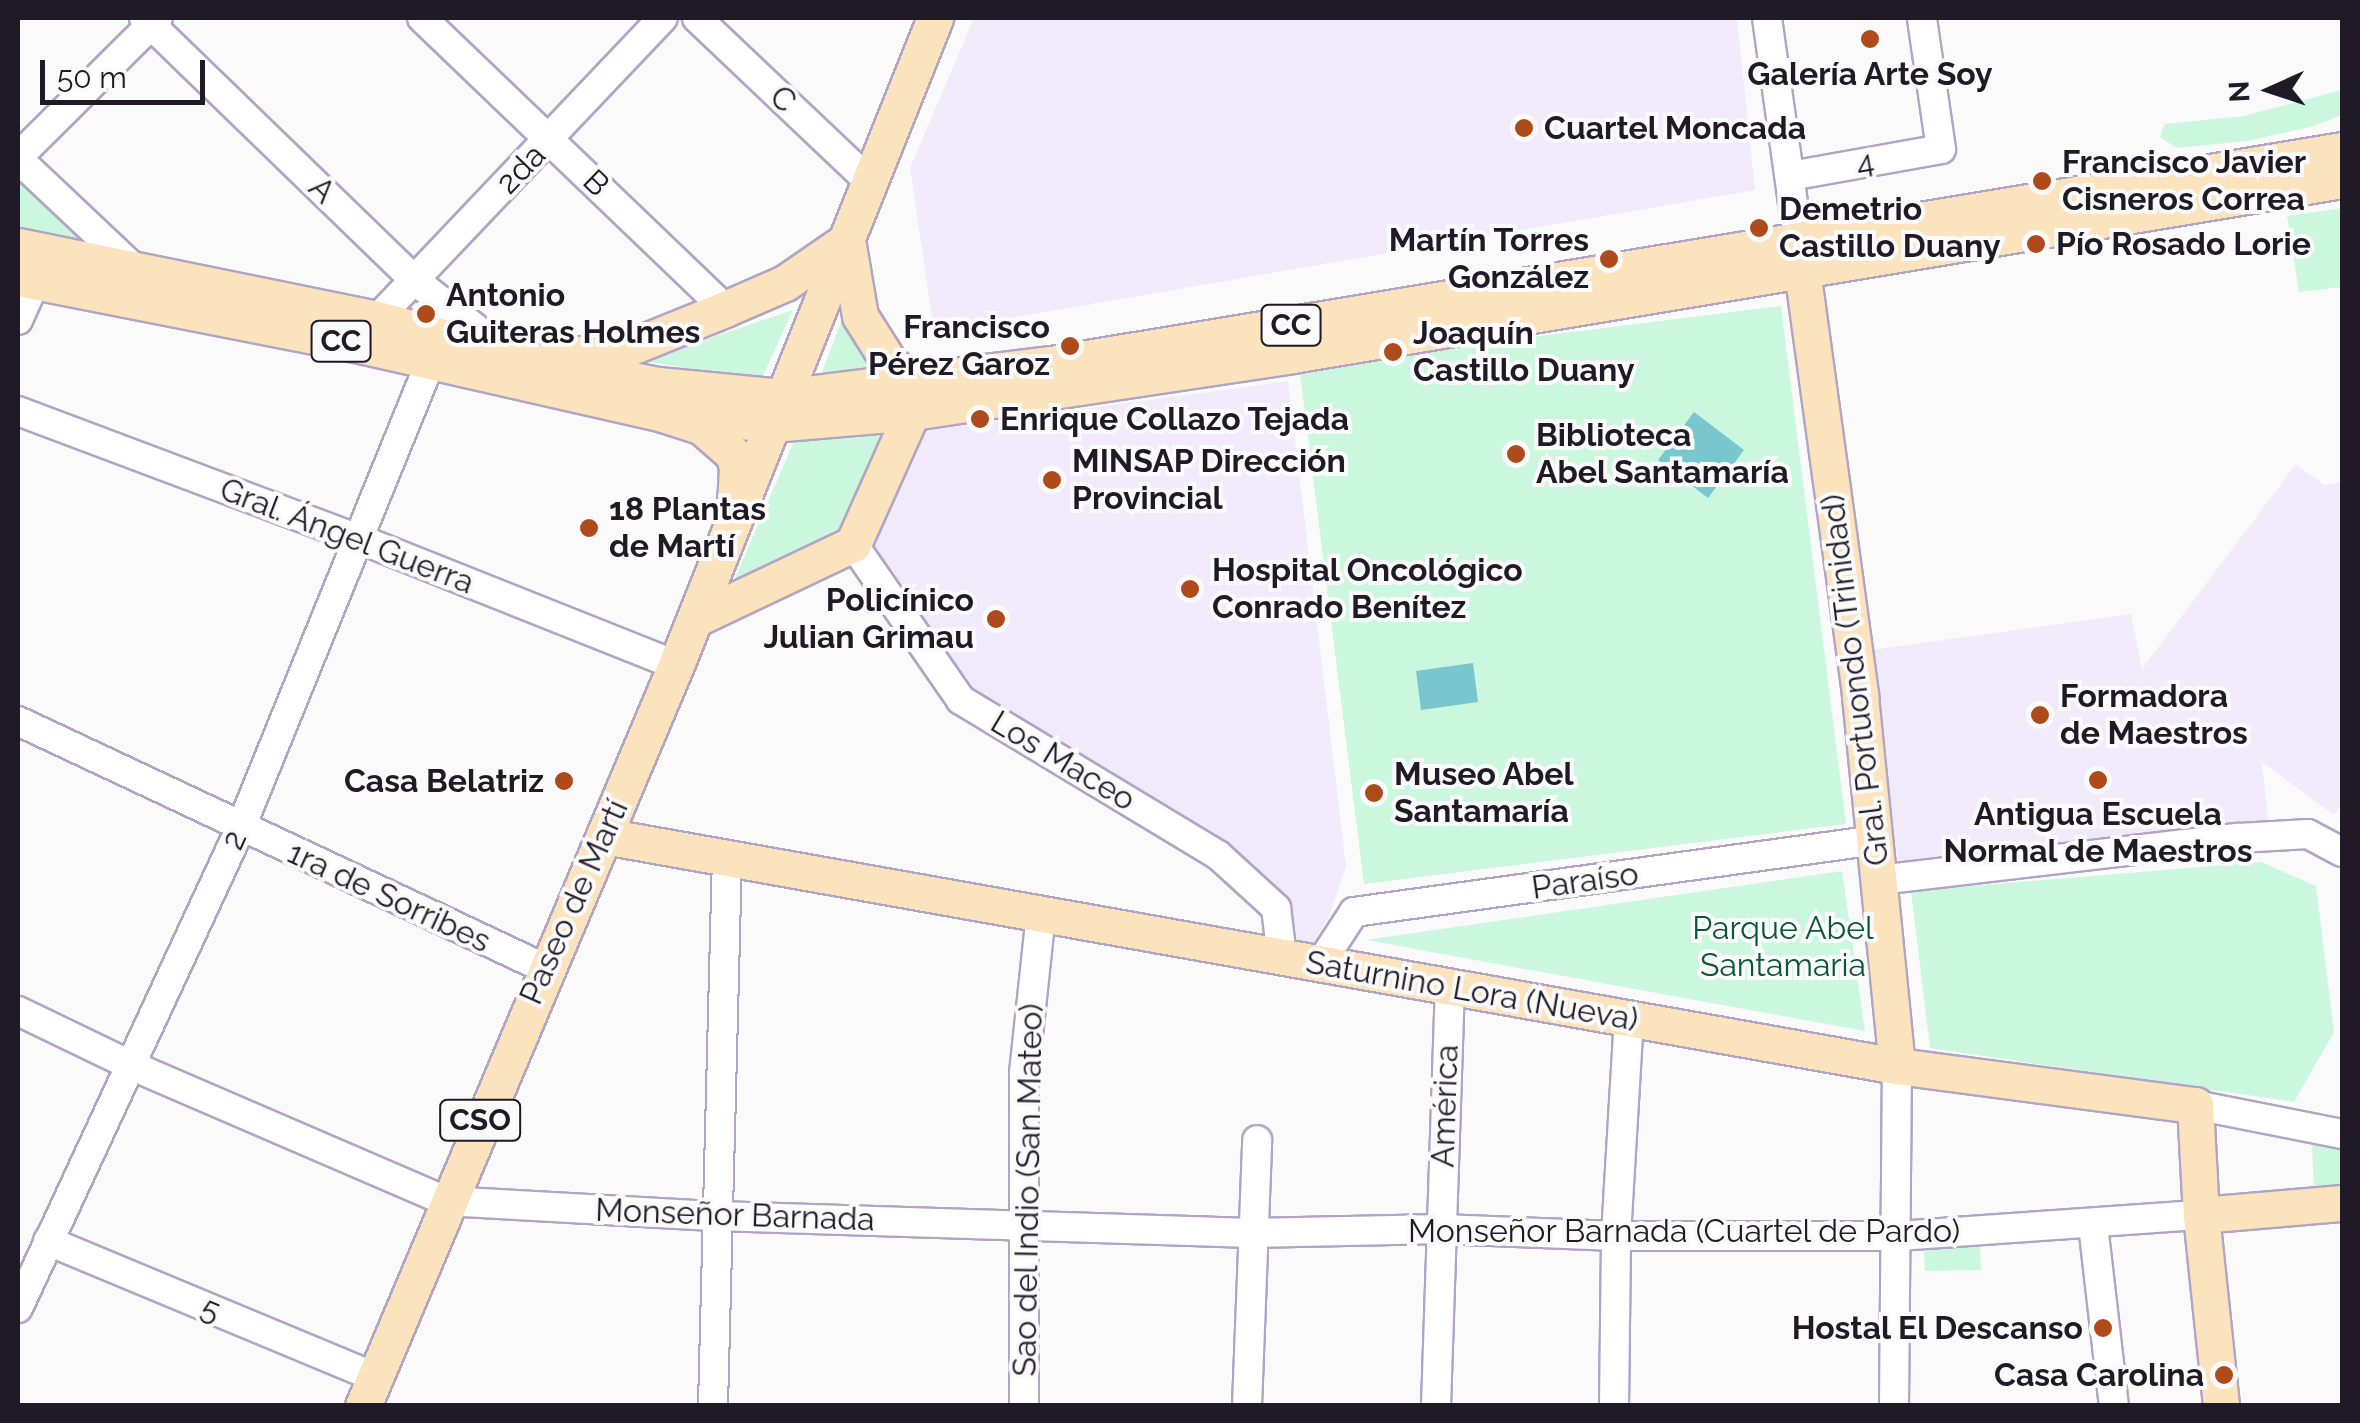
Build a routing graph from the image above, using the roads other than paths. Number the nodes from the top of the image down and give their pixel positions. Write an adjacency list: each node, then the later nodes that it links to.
1 (422, 18): 8 (street, B)
2 (663, 18): 8 (street, 2da)
3 (697, 18): 12 (street, C)
4 (934, 18): 12 (main road, Paseo de Martí)
5 (1767, 18): 11 (street, Gral. Portuondo (Trinidad))
6 (1922, 18): 11 (street, 4)
7 (151, 20): 9 (street); 17 (street, A)
8 (550, 139): 17 (street, 2da); 19 (street, B)
9 (18, 158): 16 (street)
10 (2338, 158): 15 (main road, CC)
11 (1790, 176): 15 (street, Gral. Portuondo (Trinidad))
12 (869, 180): 13 (main road, Paseo de Martí)
13 (847, 240): 19 (main road); 24 (main road); 26 (main road, Paseo de Martí)
14 (18, 246): 16 (main road, CC)
15 (1801, 256): 24 (main road, CC); 36 (main road, Gral. Portuondo (Trinidad))
16 (139, 273): 20 (main road, CC)
17 (414, 279): 20 (street, 2da); 22 (street, A)
18 (26, 280): 21 (street); 23 (main road, CC)
19 (725, 309): 22 (main road)
20 (377, 319): 22 (main road, CC)
21 (18, 320)
22 (518, 357): 26 (main road, CC)
23 (430, 363): 27 (main road, CC); 29 (street, 2)
24 (913, 397): 26 (main road, CC); 30 (main road)
25 (18, 411): 29 (street, Gral. Ángel Guerra)
26 (777, 411): 27 (main road, CC); 28 (main road, Paseo de Martí / CSO)
27 (663, 414): 28 (main road)
28 (734, 521): 31 (main road, Paseo de Martí / CSO)
29 (360, 539): 32 (street, Gral. Ángel Guerra); 34 (street, 2)
30 (853, 544): 31 (main road); 41 (street, Los Maceo)
31 (695, 619): 32 (main road, Paseo de Martí / CSO)
32 (676, 665): 35 (main road, Paseo de Martí / CSO)
33 (18, 721): 34 (street, 1ra de Sorribes)
34 (241, 827): 43 (street, 1ra de Sorribes); 47 (street, 2)
35 (604, 836): 38 (main road, Saturnino Lora (Nueva)); 43 (main road, Paseo de Martí / CSO)
36 (1877, 840): 39 (main road, Gral. Portuondo (Trinidad)); 42 (street, Paraíso)
37 (2342, 852): 39 (street)
38 (727, 858): 40 (main road, Saturnino Lora (Nueva)); 54 (street)
39 (1879, 880): 48 (main road, Gral. Portuondo (Trinidad))
40 (1041, 914): 41 (main road, Saturnino Lora (Nueva)); 57 (street, Sao del Indio (San Mateo))
41 (1282, 957): 42 (main road, Saturnino Lora (Nueva))
42 (1320, 964): 44 (main road, Saturnino Lora (Nueva))
43 (544, 968): 52 (main road, Paseo de Martí / CSO)
44 (1450, 987): 46 (main road, Saturnino Lora (Nueva)); 58 (street, América)
45 (18, 1012): 47 (street)
46 (1629, 1018): 48 (main road, Saturnino Lora (Nueva)); 60 (street)
47 (130, 1065): 52 (street); 62 (street, 2)
48 (1897, 1066): 49 (main road, Saturnino Lora (Nueva)); 61 (street, Gral. Portuondo (Trinidad))
49 (2195, 1105): 50 (street, Saturnino Lora (Nueva)); 55 (main road)
50 (2342, 1134)
51 (1257, 1140): 59 (street)
52 (446, 1201): 54 (street, Monseñor Barnada); 64 (main road, Paseo de Martí / CSO)
53 (2342, 1203): 55 (main road, Monseñor Barnada (Cuartel de Pardo))
54 (717, 1216): 57 (street, Monseñor Barnada); 65 (street)
55 (2201, 1216): 56 (street, Monseñor Barnada (Cuartel de Pardo)); 72 (main road)
56 (2093, 1225): 61 (street, Monseñor Barnada (Cuartel de Pardo)); 71 (street)
57 (1025, 1226): 59 (street, Monseñor Barnada (Cuartel de Pardo)); 66 (street, Sao del Indio (San Mateo))
58 (1441, 1228): 59 (street, Monseñor Barnada (Cuartel de Pardo)); 60 (street, Monseñor Barnada (Cuartel de Pardo)); 68 (street, América)
59 (1251, 1233): 67 (street)
60 (1616, 1236): 61 (street, Monseñor Barnada (Cuartel de Pardo)); 69 (street)
61 (1898, 1236): 70 (street, Gral. Portuondo (Trinidad))
62 (48, 1242): 63 (street, 2); 64 (street, 5)
63 (18, 1308)
64 (369, 1391)
65 (713, 1406)
66 (1024, 1406)
67 (1246, 1406)
68 (1436, 1406)
69 (1614, 1406)
70 (1894, 1406)
71 (2114, 1406)
72 (2221, 1406)

